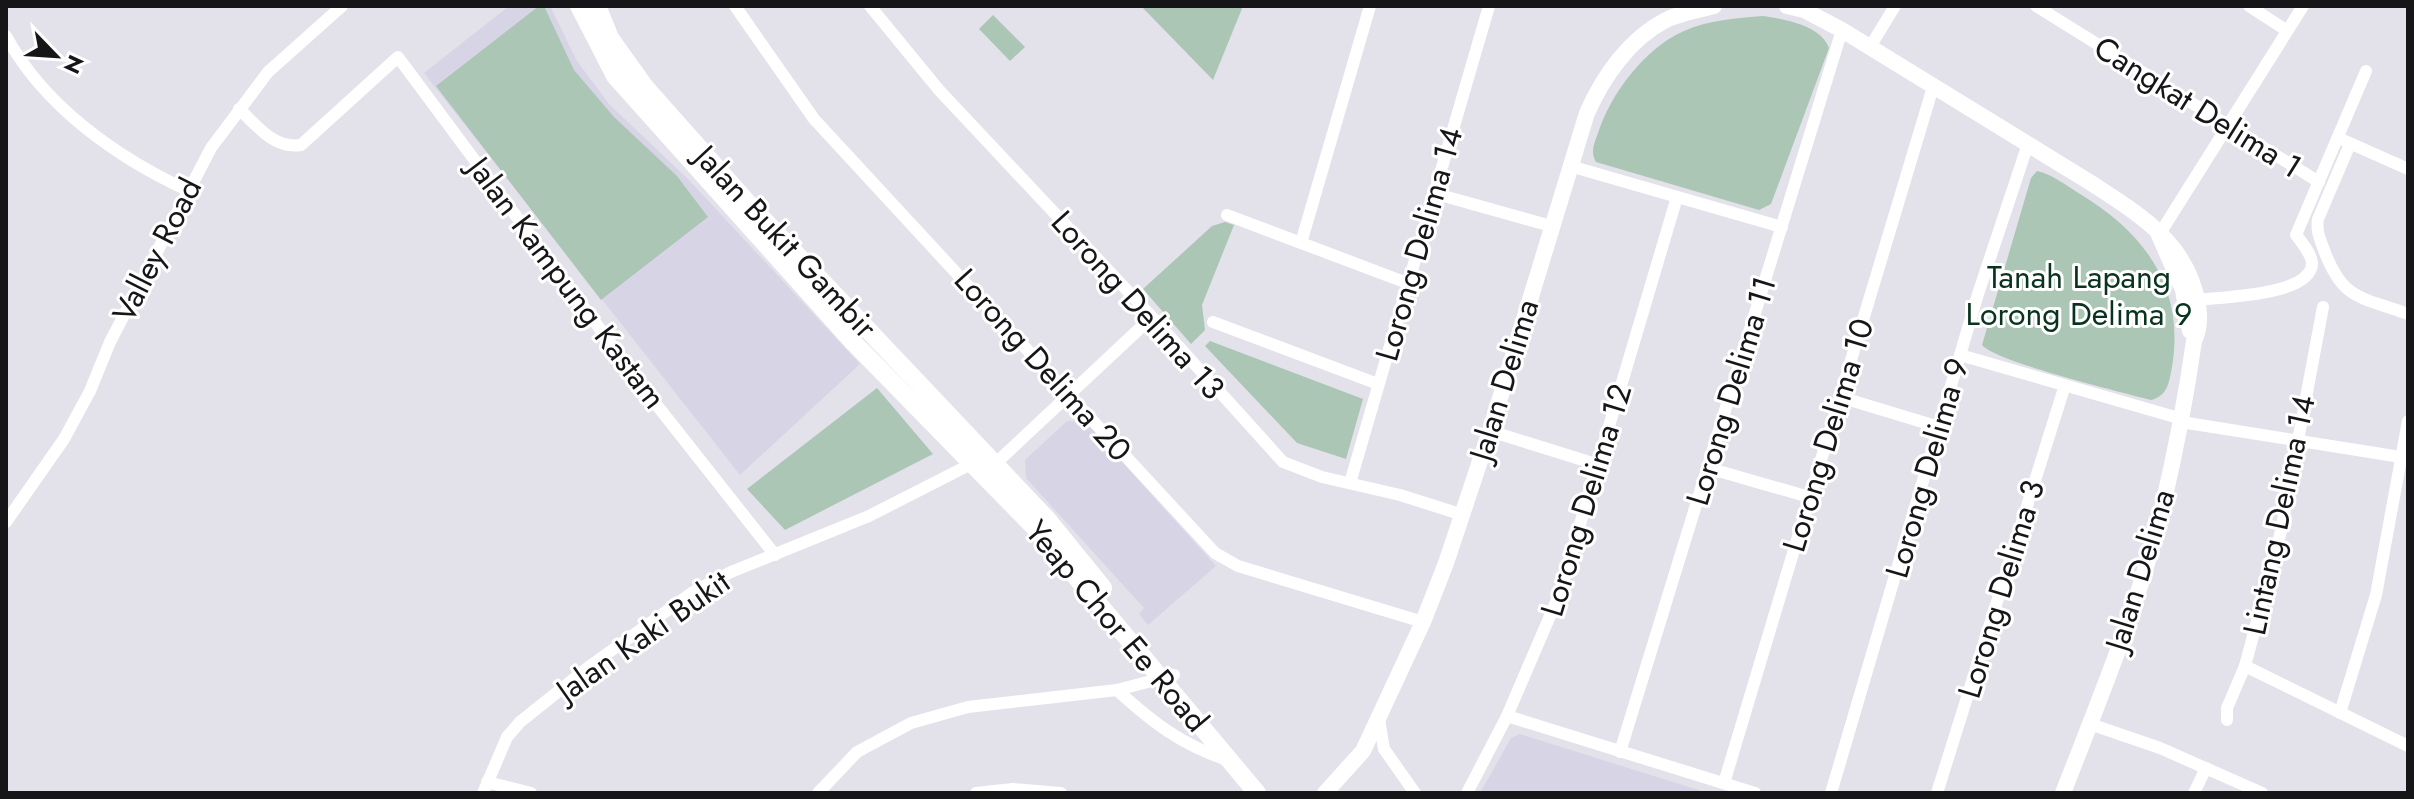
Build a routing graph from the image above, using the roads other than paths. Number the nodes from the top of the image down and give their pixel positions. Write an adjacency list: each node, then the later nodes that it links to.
1 (342, 6): 20 (street, Valley Road)
2 (579, 6): 54 (main road, Jalan Bukit Gambir)
3 (597, 6): 55 (main road, Jalan Bukit Gambir)
4 (735, 6): 46 (street, Lorong Delima 20)
5 (870, 6): 40 (street, Lorong Delima 13)
6 (1370, 6): 35 (street)
7 (1489, 6): 29 (street, Lorong Delima 14)
8 (1714, 6): 25 (street, Jalan Delima)
9 (1787, 6): 14 (street, Jalan Delima)
10 (1895, 6): 17 (street)
11 (2036, 6): 21 (street, Cangkat Delima 1)
12 (2249, 6): 15 (street)
13 (2303, 6): 15 (street)
14 (1842, 30): 17 (street, Jalan Delima); 33 (street, Lorong Delima 11)
15 (2286, 30): 21 (street)
16 (6, 36): 28 (street)
17 (1870, 47): 19 (street, Jalan Delima)
18 (2366, 71): 22 (street)
19 (1933, 87): 23 (street, Jalan Delima); 47 (street, Lorong Delima 10)
20 (239, 109): 28 (street, Valley Road); 62 (street, Jalan Kampung Kastam)
21 (2226, 124): 27 (street, Cangkat Delima 1); 34 (street)
22 (2338, 138): 24 (street); 27 (street)
23 (2028, 144): 34 (street, Jalan Delima); 43 (street, Lorong Delima 9)
24 (2350, 144): 26 (street); 39 (street)
25 (1570, 166): 30 (street); 32 (street, Jalan Delima)
26 (2408, 169)
27 (2319, 182): 37 (street)
28 (187, 190): 61 (street, Valley Road)
29 (1433, 193): 32 (street); 36 (street, Lorong Delima 14)
30 (1677, 197): 33 (street); 56 (street, Lorong Delima 12)
31 (1227, 215): 35 (street)
32 (1551, 226): 51 (street, Jalan Delima)
33 (1782, 227): 57 (street, Lorong Delima 11)
34 (2159, 235): 37 (street, Jalan Delima); 42 (street, Jalan Delima)
35 (1301, 243): 36 (street)
36 (1407, 283): 44 (street, Lorong Delima 14)
37 (2197, 300): 42 (street, Jalan Delima)
38 (2323, 307): 52 (street, Lintang Delima 14)
39 (2408, 314)
40 (1152, 317): 46 (street); 58 (street, Lorong Delima 13)
41 (1213, 322): 44 (street)
42 (2194, 341): 48 (street, Jalan Delima)
43 (1960, 355): 45 (street); 50 (street, Lorong Delima 9)
44 (1378, 384): 58 (street, Lorong Delima 14)
45 (2065, 385): 48 (street); 91 (street, Lorong Delima 3)
46 (1069, 394): 55 (street); 63 (street, Lorong Delima 20)
47 (1840, 397): 50 (street); 59 (street, Lorong Delima 10)
48 (2182, 420): 52 (street); 71 (street, Jalan Delima)
49 (2408, 421): 53 (street)
50 (1939, 427): 90 (street, Lorong Delima 9)
51 (1490, 431): 56 (street); 60 (street, Jalan Delima)
52 (2298, 441): 53 (street); 64 (street, Lintang Delima 14)
53 (2405, 458): 67 (street)
54 (973, 463): 62 (street, Jalan Kaki Bukit); 65 (main road, Yeap Chor Ee Road)
55 (995, 464): 65 (main road, Yeap Chor Ee Road)
56 (1599, 465): 68 (street, Lorong Delima 12)
57 (1708, 468): 59 (street); 74 (street, Lorong Delima 11)
58 (1350, 483): 60 (street, Lorong Delima 13)
59 (1809, 497): 78 (street, Lorong Delima 10)
60 (1463, 515): 63 (street, Jalan Delima)
61 (6, 522)
62 (775, 555): 79 (street, Jalan Kaki Bukit)
63 (1423, 622): 69 (street, Jalan Delima)
64 (2245, 666): 67 (street); 70 (street, Lintang Delima 14)
65 (1169, 677): 66 (street); 75 (main road, Yeap Chor Ee Road); 85 (main road, Yeap Chor Ee Road)
66 (1117, 690): 75 (street); 81 (street)
67 (2340, 713): 72 (street)
68 (1507, 716): 74 (street); 88 (street, Lorong Delima 12)
69 (1379, 719): 73 (street, Jalan Delima); 77 (street)
70 (2227, 720)
71 (2090, 724): 76 (street); 92 (street, Jalan Delima)
72 (2408, 746)
73 (1363, 751): 77 (street); 86 (street, Jalan Delima)
74 (1620, 752): 78 (street)
75 (1231, 761): 84 (main road, Yeap Chor Ee Road)
76 (2206, 768): 93 (street); 94 (street)
77 (1400, 772): 87 (street)
78 (1724, 783): 89 (street)
79 (485, 788): 80 (street)
80 (531, 793)
81 (818, 793)
82 (976, 793): 83 (street)
83 (1061, 793)
84 (1257, 793)
85 (1270, 793)
86 (1325, 793)
87 (1415, 793)
88 (1467, 793)
89 (1755, 793)
90 (1831, 793)
91 (1937, 793)
92 (2063, 793)
93 (2194, 793)
94 (2262, 793)

